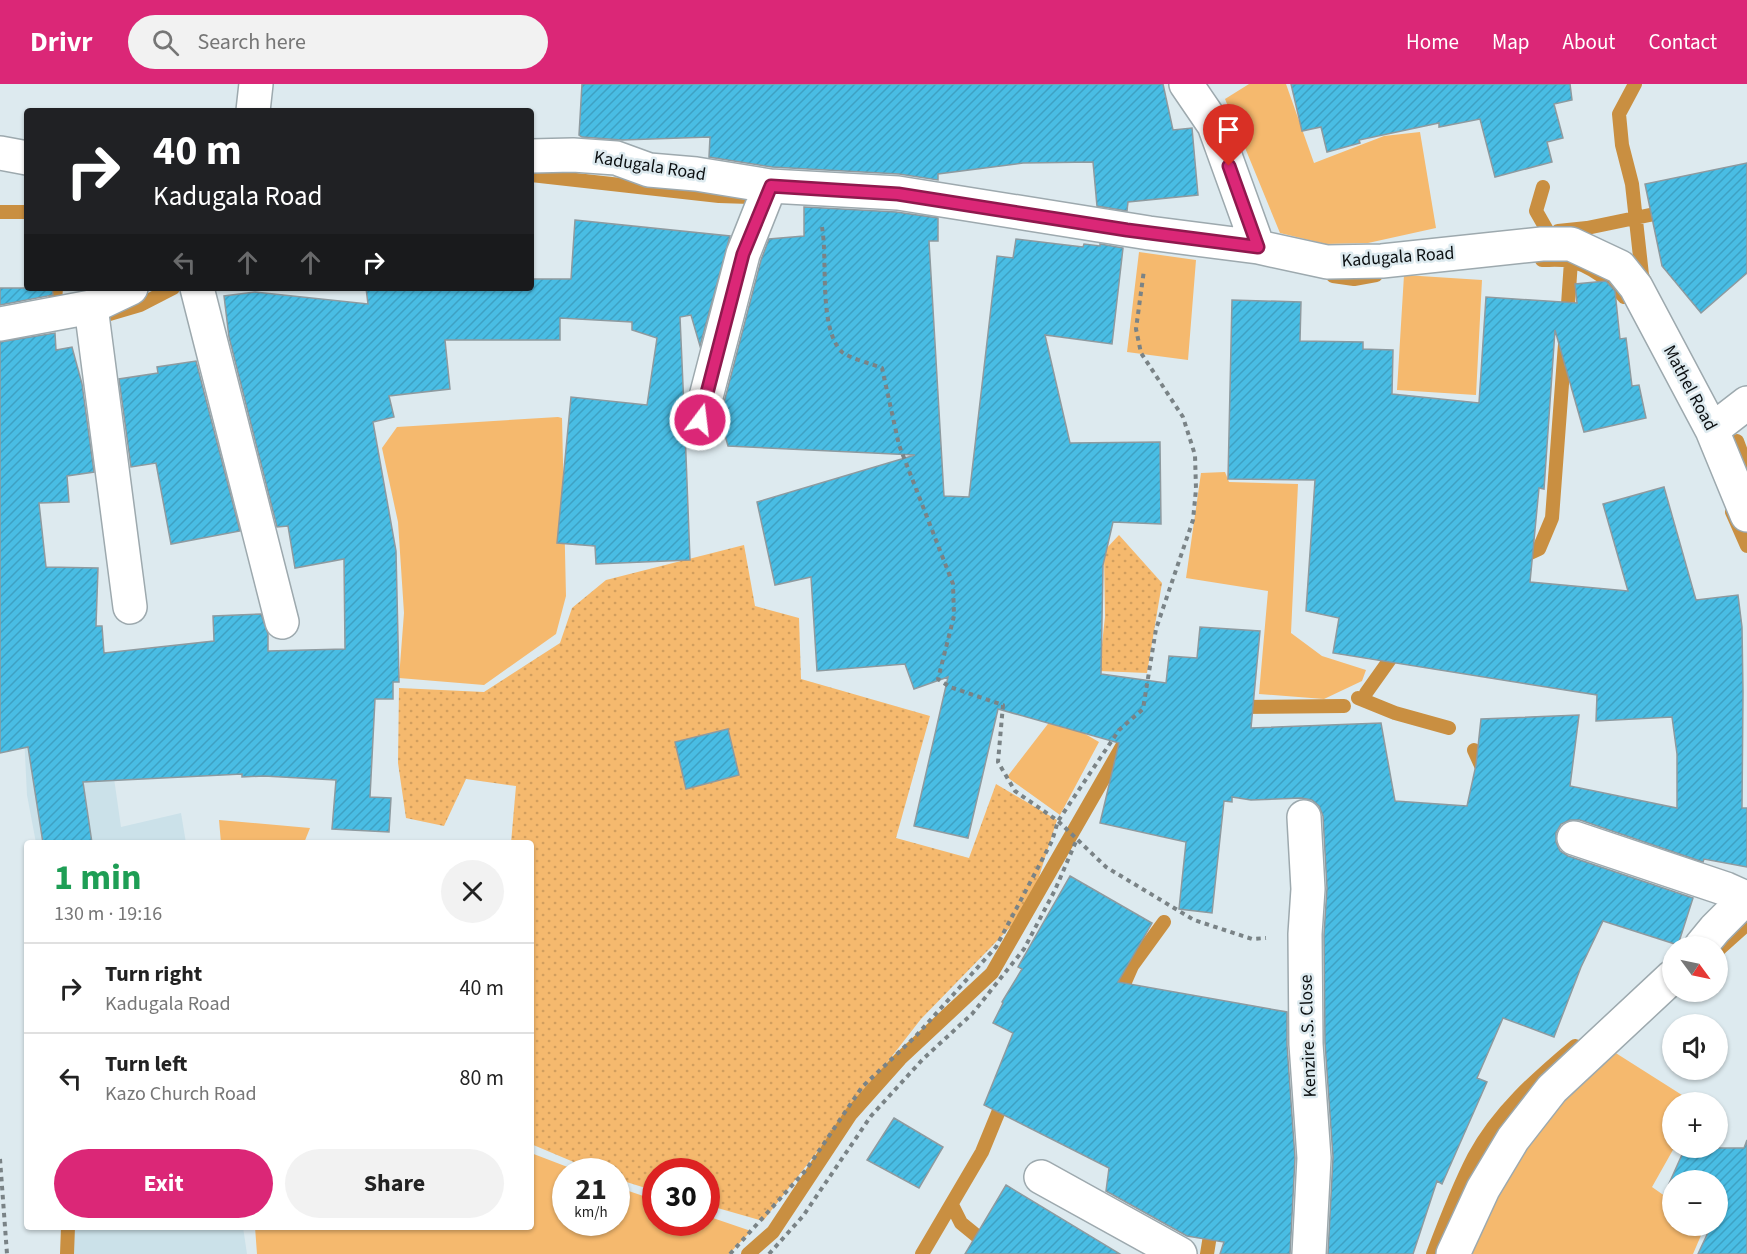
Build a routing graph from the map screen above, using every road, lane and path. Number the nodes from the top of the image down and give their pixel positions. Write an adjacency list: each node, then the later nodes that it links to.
1 (256, 84): 3 (street)
2 (1186, 84): 10 (street)
3 (253, 108)
4 (0, 153): 6 (street)
5 (534, 156): 7 (street, Kadugala Road)
6 (24, 157)
7 (771, 186): 8 (street, Kadugala Road); 17 (street)
8 (815, 188): 9 (street, Kadugala Road); 23 (path)
9 (1149, 233): 10 (street, Kadugala Road); 23 (path)
10 (1258, 247): 11 (street, Kadugala Road)
11 (1620, 267): 18 (street, Mathel Road)
12 (125, 291): 14 (street)
13 (198, 291): 21 (street)
14 (91, 307): 15 (street); 20 (street)
15 (0, 324)
16 (1747, 403): 18 (street)
17 (700, 420)
18 (1712, 430): 19 (street, Mathel Road)
19 (1747, 515)
20 (130, 607)
21 (282, 622)
22 (1304, 817): 27 (street, Kenzire .S. Close)
23 (1058, 821): 24 (path); 33 (path)
24 (1077, 838): 27 (path); 34 (path)
25 (1574, 838): 26 (street)
26 (1747, 898): 28 (street)
27 (1305, 934): 36 (street, Kenzire .S. Close)
28 (1709, 936)
29 (1662, 986): 37 (street)
30 (0, 1159): 32 (path)
31 (1041, 1177): 35 (street)
32 (7, 1254)
33 (730, 1254)
34 (769, 1254)
35 (1180, 1254)
36 (1309, 1254)
37 (1453, 1254)

